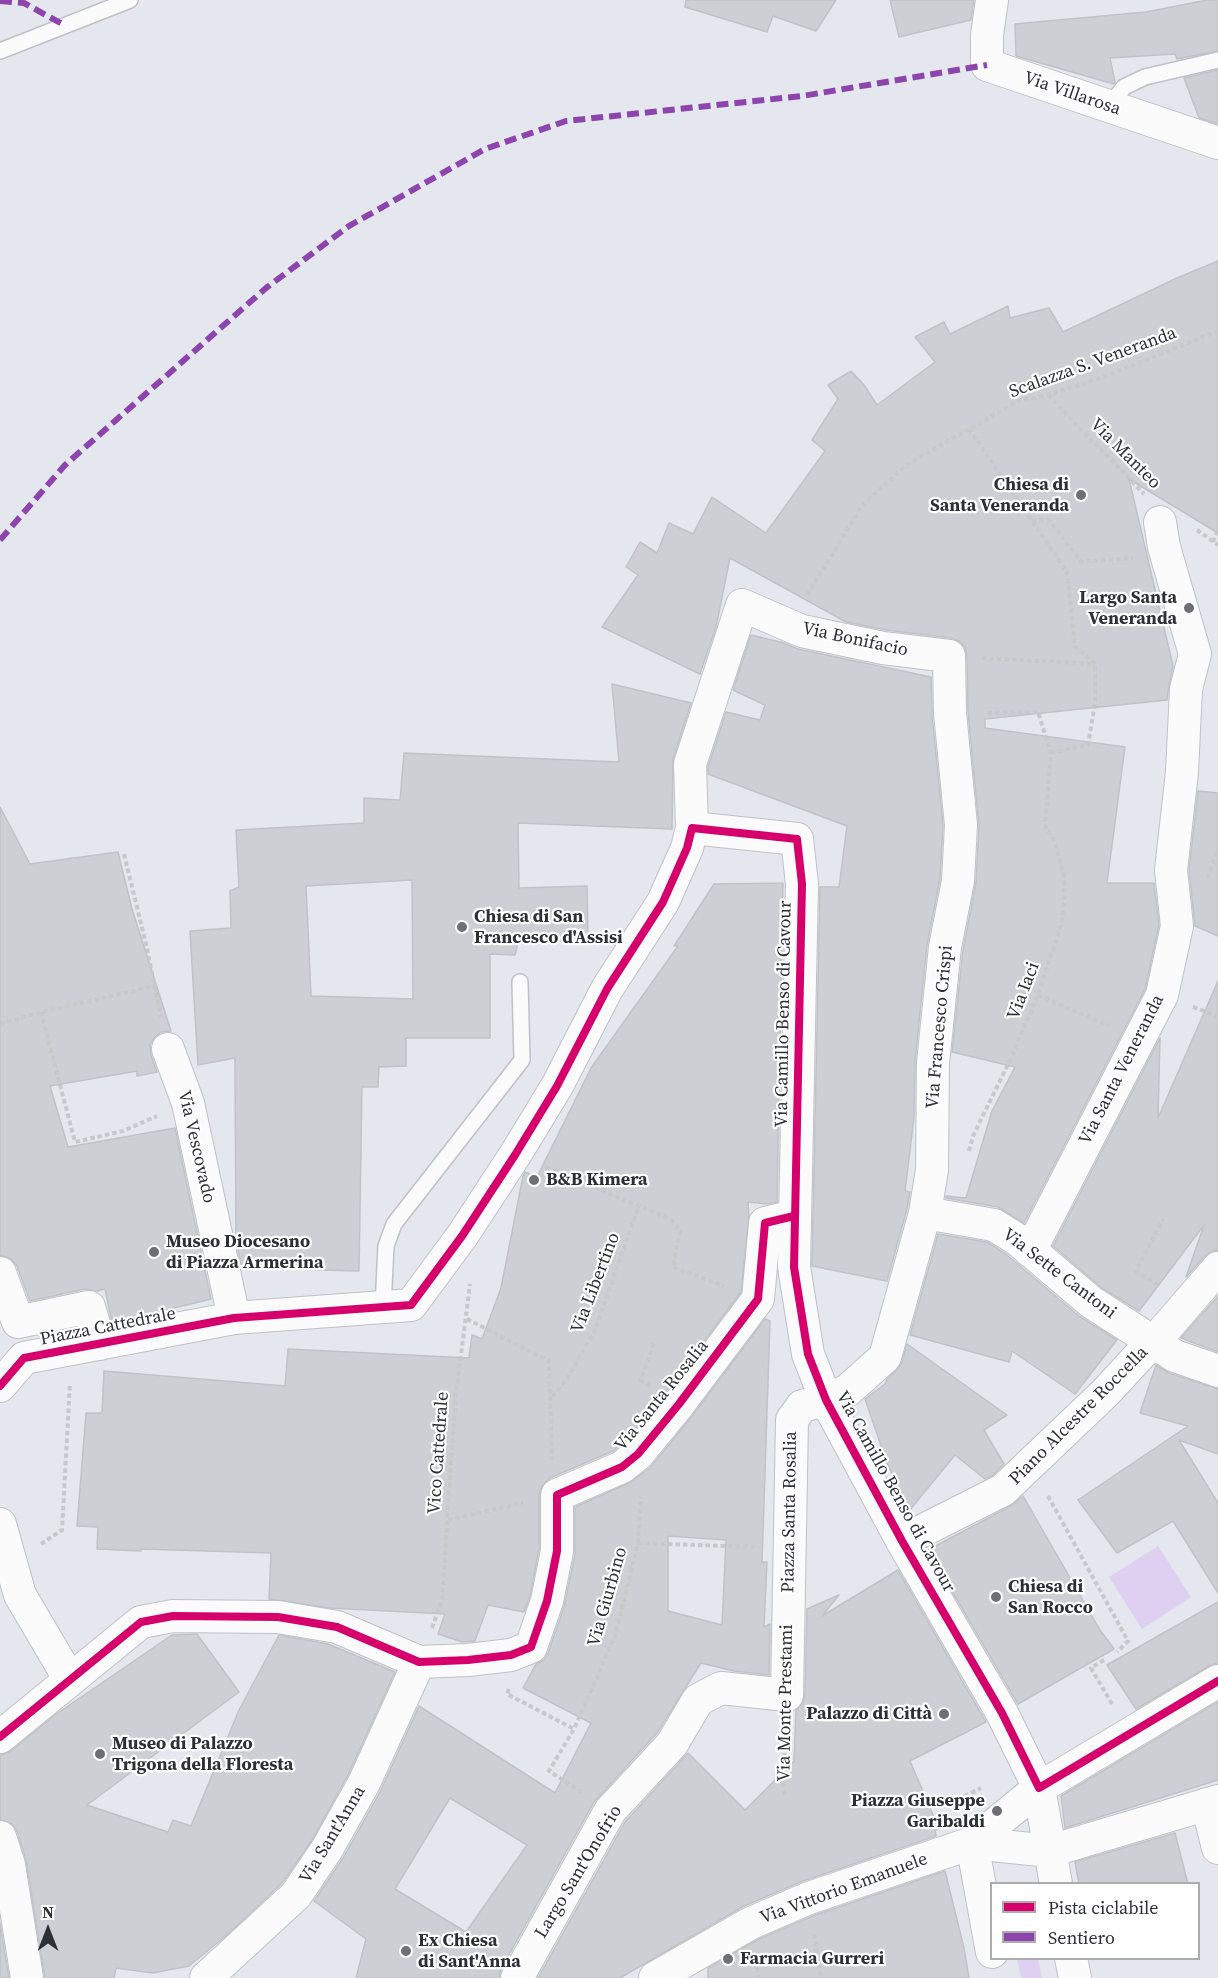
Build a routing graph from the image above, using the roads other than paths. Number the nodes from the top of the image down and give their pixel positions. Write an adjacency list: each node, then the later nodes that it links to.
1 (130, 0): 3 (lane)
2 (992, 0): 5 (street, Via Villarosa)
3 (0, 51)
4 (1218, 60): 5 (lane)
5 (1109, 106): 6 (street, Via Villarosa)
6 (1218, 143)
7 (1153, 508): 14 (street, Via Santa Veneranda)
8 (949, 656): 9 (street, Via Bonifacio); 12 (street, Via Francesco Crispi)
9 (692, 828): 13 (street, Via Camillo Benso di Cavour); 17 (street, Piazza Cattedrale)
10 (520, 982): 17 (lane)
11 (168, 1048): 18 (street, Via Vescovado)
12 (925, 1213): 14 (street, Via Sette Cantoni); 23 (street, Via Francesco Crispi)
13 (794, 1216): 23 (street, Via Camillo Benso di Cavour); 27 (street, Via Santa Rosalia)
14 (1030, 1251): 19 (street, Via Sette Cantoni)
15 (1218, 1268): 19 (street, Piano Alcestre Roccella)
16 (0, 1273): 20 (street)
17 (383, 1307): 18 (street, Piazza Cattedrale)
18 (234, 1318): 20 (street, Piazza Cattedrale)
19 (1154, 1342): 21 (street, Via Sette Cantoni); 25 (street, Piano Alcestre Roccella)
20 (100, 1344): 22 (street, Piazza Cattedrale)
21 (1218, 1371)
22 (0, 1386)
23 (826, 1400): 25 (street, Via Camillo Benso di Cavour); 26 (street, Piazza Santa Rosalia)
24 (0, 1524): 28 (street)
25 (902, 1541): 32 (street, Via Camillo Benso di Cavour)
26 (788, 1610): 30 (street, Via Monte Prestami)
27 (419, 1662): 28 (street); 43 (street, Via Sant'Anna)
28 (70, 1680): 31 (street)
29 (1218, 1681): 32 (street)
30 (787, 1695): 44 (street, Largo Sant'Onofrio)
31 (0, 1737)
32 (1039, 1788): 35 (street); 37 (street)
33 (1212, 1802): 36 (street); 37 (street)
34 (0, 1837): 42 (street)
35 (972, 1843): 37 (street); 39 (street); 45 (street, Via Vittorio Emanuele)
36 (1218, 1848)
37 (1060, 1849): 38 (street)
38 (1056, 1882)
39 (990, 1941)
40 (993, 1960): 46 (street)
41 (1071, 1960): 47 (street)
42 (27, 1978)
43 (206, 1978)
44 (517, 1978)
45 (656, 1978)
46 (996, 1978)
47 (1075, 1978)

